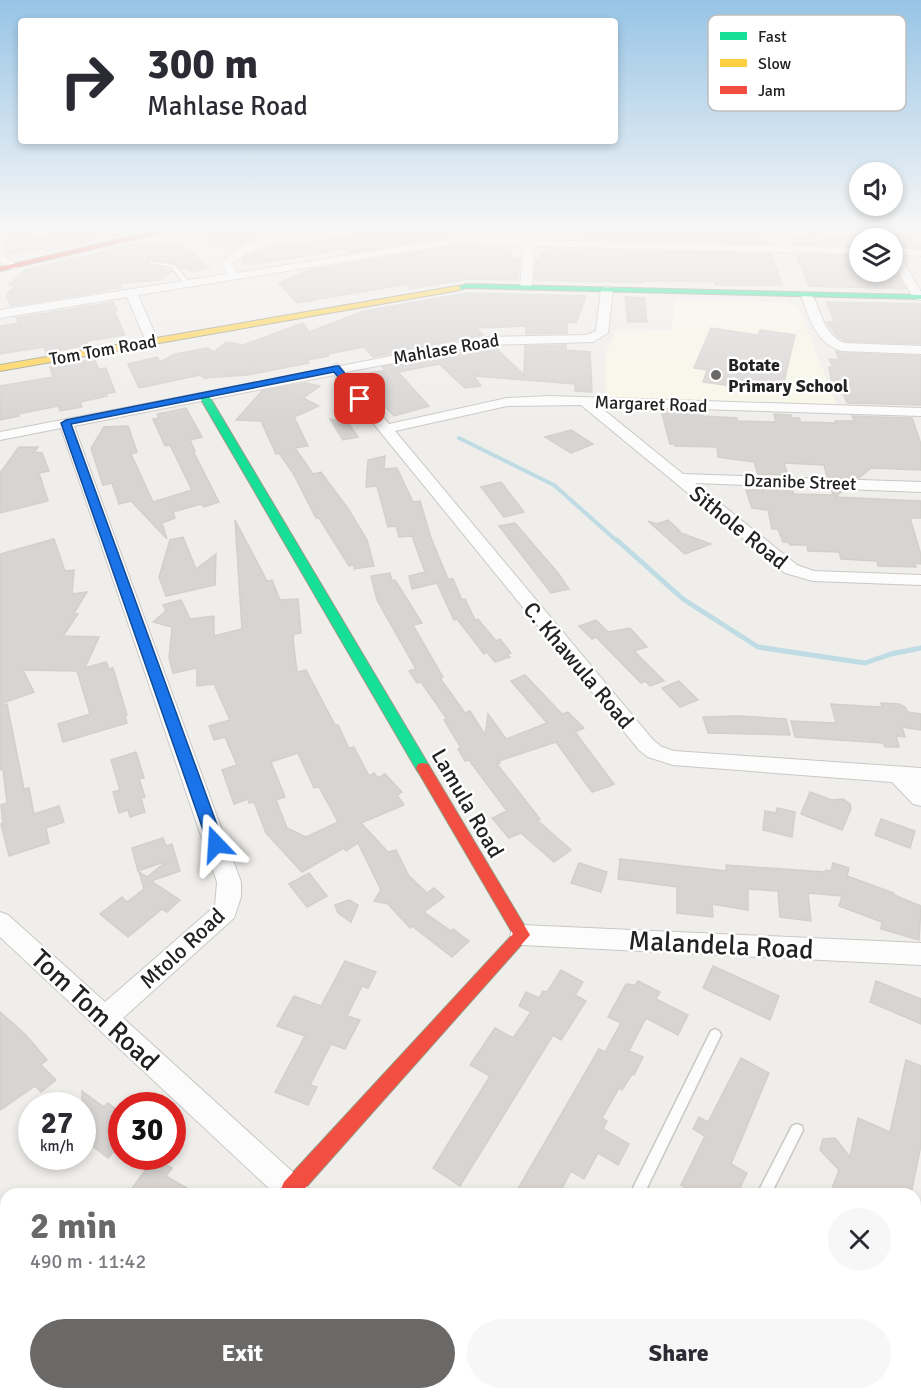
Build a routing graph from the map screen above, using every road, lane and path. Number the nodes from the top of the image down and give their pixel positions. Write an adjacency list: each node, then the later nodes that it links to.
1 (123, 294): 8 (street)
2 (132, 294): 9 (street)
3 (418, 294): 9 (street, Tom Tom Road)
4 (606, 294): 12 (street, Mahlase Road)
5 (783, 294): 6 (street, Tom Tom Road)
6 (807, 295): 7 (street, Tom Tom Road); 10 (street)
7 (919, 297)
8 (0, 314)
9 (152, 342): 11 (street, Tom Tom Road)
10 (921, 350)
11 (0, 368)
12 (336, 368): 13 (street, Mahlase Road); 17 (street, C. Khawula Road)
13 (204, 396): 16 (street, Mahlase Road); 26 (street, Lamula Road)
14 (586, 402): 15 (street, Margaret Road); 17 (street, Margaret Road); 19 (street, Sithole Road)
15 (921, 412)
16 (66, 423): 18 (street, Mahlase Road); 28 (street, Mtolo Road)
17 (384, 429): 22 (street, C. Khawula Road)
18 (0, 436)
19 (678, 478): 20 (street, Dzanibe Street); 21 (street, Sithole Road)
20 (921, 487)
21 (921, 580)
22 (898, 775): 23 (street, C. Khawula Road); 24 (street)
23 (921, 776)
24 (921, 798)
25 (0, 922): 28 (street, Tom Tom Road)
26 (522, 935): 27 (street, Malandela Road); 32 (street)
27 (921, 954)
28 (104, 1019): 31 (street, Tom Tom Road)
29 (714, 1035): 33 (lane)
30 (797, 1130): 34 (lane)
31 (290, 1188)
32 (298, 1188)
33 (640, 1188)
34 (767, 1188)

